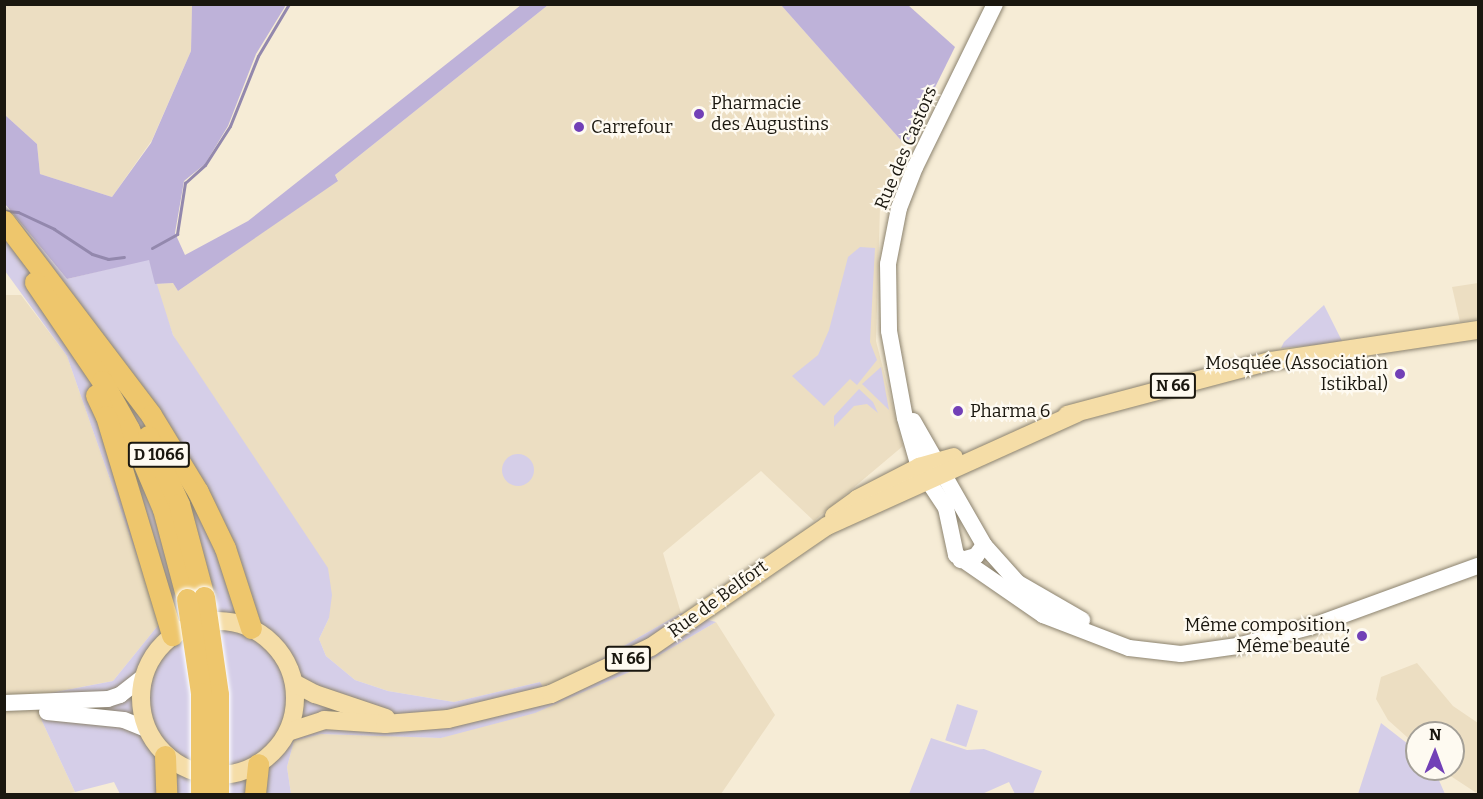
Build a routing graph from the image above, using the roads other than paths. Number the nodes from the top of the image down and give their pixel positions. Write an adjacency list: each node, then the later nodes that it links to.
1 (992, 8): 6 (street, Rue des Castors)
2 (4, 221): 5 (highway, D 1066)
3 (4, 244): 5 (highway, D 1066)
4 (1479, 330): 7 (main road, Rue de Belfort / N 66)
5 (81, 334): 16 (highway, D 1066); 17 (highway); 19 (highway)
6 (893, 358): 9 (street, Rue des Castors); 9 (street)
7 (1077, 412): 8 (main road, Rue de Belfort / N 66); 9 (main road, Rue de Belfort / N 66)
8 (965, 461): 9 (main road, Rue de Belfort / N 66); 10 (street)
9 (927, 471): 10 (street); 11 (street); 25 (main road, Rue de Belfort / N 66)
10 (966, 515): 12 (street)
11 (952, 534): 12 (street); 14 (street)
12 (981, 540): 14 (street); 20 (street)
13 (1479, 555): 18 (street)
14 (961, 560): 20 (street)
15 (1479, 566): 18 (street)
16 (195, 598): 31 (highway, D 1066, bridge); 32 (highway, D 1066, bridge)
17 (251, 628): 19 (main road); 22 (main road)
18 (1283, 632): 20 (street)
19 (172, 635): 21 (main road)
20 (1130, 643)
21 (142, 678): 23 (street); 26 (main road)
22 (294, 682): 25 (main road, Rue de Belfort / N 66); 27 (main road)
23 (4, 703)
24 (4, 709): 26 (street)
25 (399, 722): 27 (main road, Rue de Belfort / N 66)
26 (146, 729): 28 (main road)
27 (288, 732): 29 (main road)
28 (165, 756): 29 (main road); 30 (highway)
29 (258, 764): 33 (highway)
30 (166, 795)
31 (201, 795)
32 (218, 795)
33 (255, 795)

